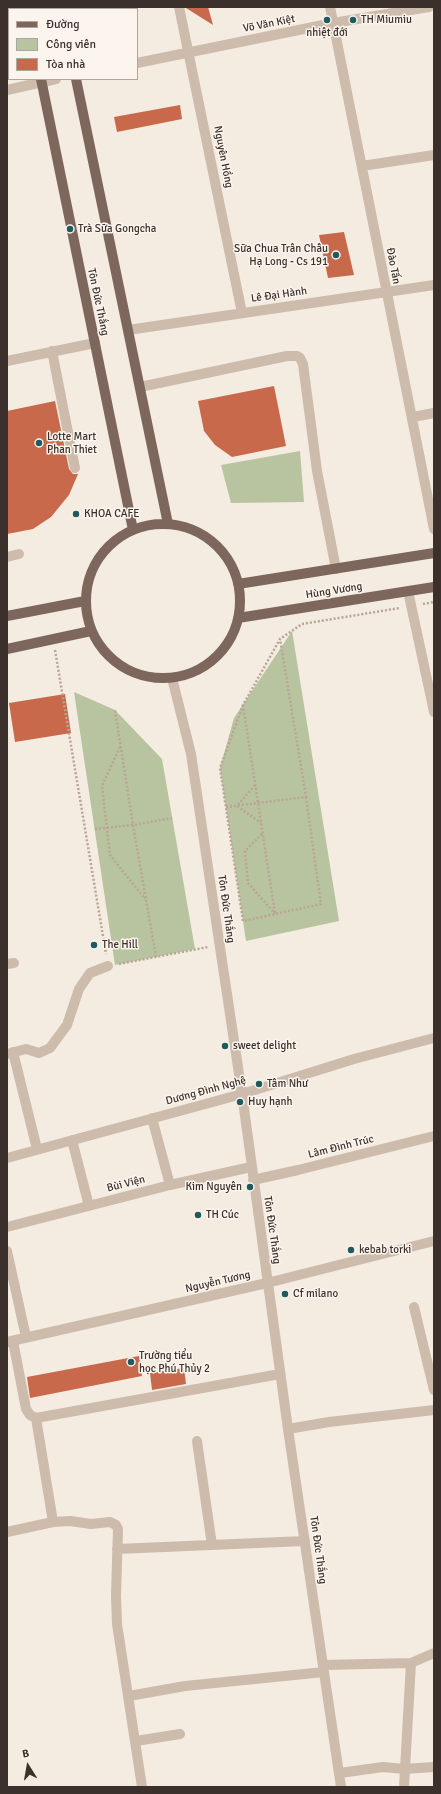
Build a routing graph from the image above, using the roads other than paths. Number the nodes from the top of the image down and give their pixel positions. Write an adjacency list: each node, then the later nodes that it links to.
1 (179, 7): 5 (street, Nguyên Hồng)
2 (330, 7): 4 (street, Đào Tấn)
3 (429, 7): 4 (street, Võ Văn Kiệt)
4 (333, 23): 5 (street, Võ Văn Kiệt); 11 (street, Đào Tấn)
5 (189, 52): 6 (street, Võ Văn Kiệt); 14 (street, Nguyên Hồng)
6 (138, 63)
7 (76, 80): 15 (main road)
8 (41, 81): 9 (street); 16 (main road, Tôn Đức Thắng)
9 (7, 90)
10 (434, 155): 11 (street)
11 (362, 166): 13 (street, Đào Tấn)
12 (434, 285): 13 (street, Lê Đại Hành)
13 (386, 292): 14 (street, Lê Đại Hành); 21 (street, Đào Tấn)
14 (242, 313): 15 (street, Lê Đại Hành)
15 (128, 330): 19 (main road)
16 (95, 343): 17 (street); 25 (main road, Tôn Đức Thắng)
17 (52, 352): 18 (street); 22 (street)
18 (7, 361)
19 (140, 387): 23 (main road); 29 (street)
20 (434, 413): 21 (street)
21 (413, 416): 24 (street, Đào Tấn)
22 (75, 468)
23 (168, 524): 25 (main road); 30 (main road)
24 (434, 529)
25 (134, 530): 33 (main road)
26 (434, 553): 29 (main road, Hùng Vương)
27 (19, 554): 28 (street)
28 (7, 557)
29 (336, 569): 30 (main road, Hùng Vương)
30 (238, 584): 35 (main road)
31 (434, 587): 32 (main road, Hùng Vương)
32 (408, 591): 35 (main road, Hùng Vương); 39 (street)
33 (85, 601): 34 (main road); 36 (main road)
34 (7, 616)
35 (238, 618): 38 (main road)
36 (91, 631): 37 (main road); 38 (main road)
37 (7, 649)
38 (172, 678): 43 (street, Tôn Đức Thắng)
39 (434, 712)
40 (108, 966): 42 (street)
41 (434, 1038): 43 (street, Dương Đình Nghệ)
42 (10, 1053): 47 (street)
43 (242, 1094): 44 (street, Dương Đình Nghệ); 49 (street, Tôn Đức Thắng)
44 (152, 1118): 46 (street, Dương Đình Nghệ); 51 (street)
45 (434, 1136): 50 (street, Lâm Đình Trúc)
46 (72, 1140): 47 (street, Dương Đình Nghệ); 52 (street)
47 (37, 1149): 48 (street, Dương Đình Nghệ)
48 (7, 1158)
49 (251, 1167): 50 (street, Tôn Đức Thắng); 51 (street, Bùi Viện)
50 (253, 1180): 56 (street, Tôn Đức Thắng)
51 (170, 1185): 52 (street, Bùi Viện)
52 (89, 1206): 53 (street, Bùi Viện)
53 (7, 1227)
54 (434, 1241): 56 (street, Nguyễn Tương)
55 (7, 1251): 58 (street)
56 (267, 1283): 58 (street, Nguyễn Tương); 60 (street, Tôn Đức Thắng)
57 (414, 1307): 61 (street)
58 (26, 1338): 59 (street, Nguyễn Tương)
59 (10, 1341): 63 (street)
60 (280, 1374): 63 (street); 64 (street, Tôn Đức Thắng)
61 (434, 1390)
62 (434, 1410): 64 (street)
63 (36, 1418): 66 (street)
64 (288, 1429): 68 (street, Tôn Đức Thắng)
65 (197, 1441): 69 (street)
66 (53, 1522): 67 (street); 70 (street)
67 (7, 1532)
68 (305, 1541): 69 (street); 73 (street, Tôn Đức Thắng)
69 (212, 1545): 70 (street)
70 (117, 1549): 74 (street)
71 (434, 1653): 72 (street)
72 (411, 1663): 73 (street); 78 (street)
73 (324, 1668): 74 (street); 79 (street, Tôn Đức Thắng)
74 (129, 1696): 76 (street)
75 (180, 1734): 76 (street)
76 (136, 1741): 80 (street)
77 (434, 1767): 78 (street)
78 (404, 1769): 79 (street); 82 (street)
79 (340, 1773): 81 (street, Tôn Đức Thắng)
80 (142, 1787)
81 (341, 1787)
82 (404, 1787)

